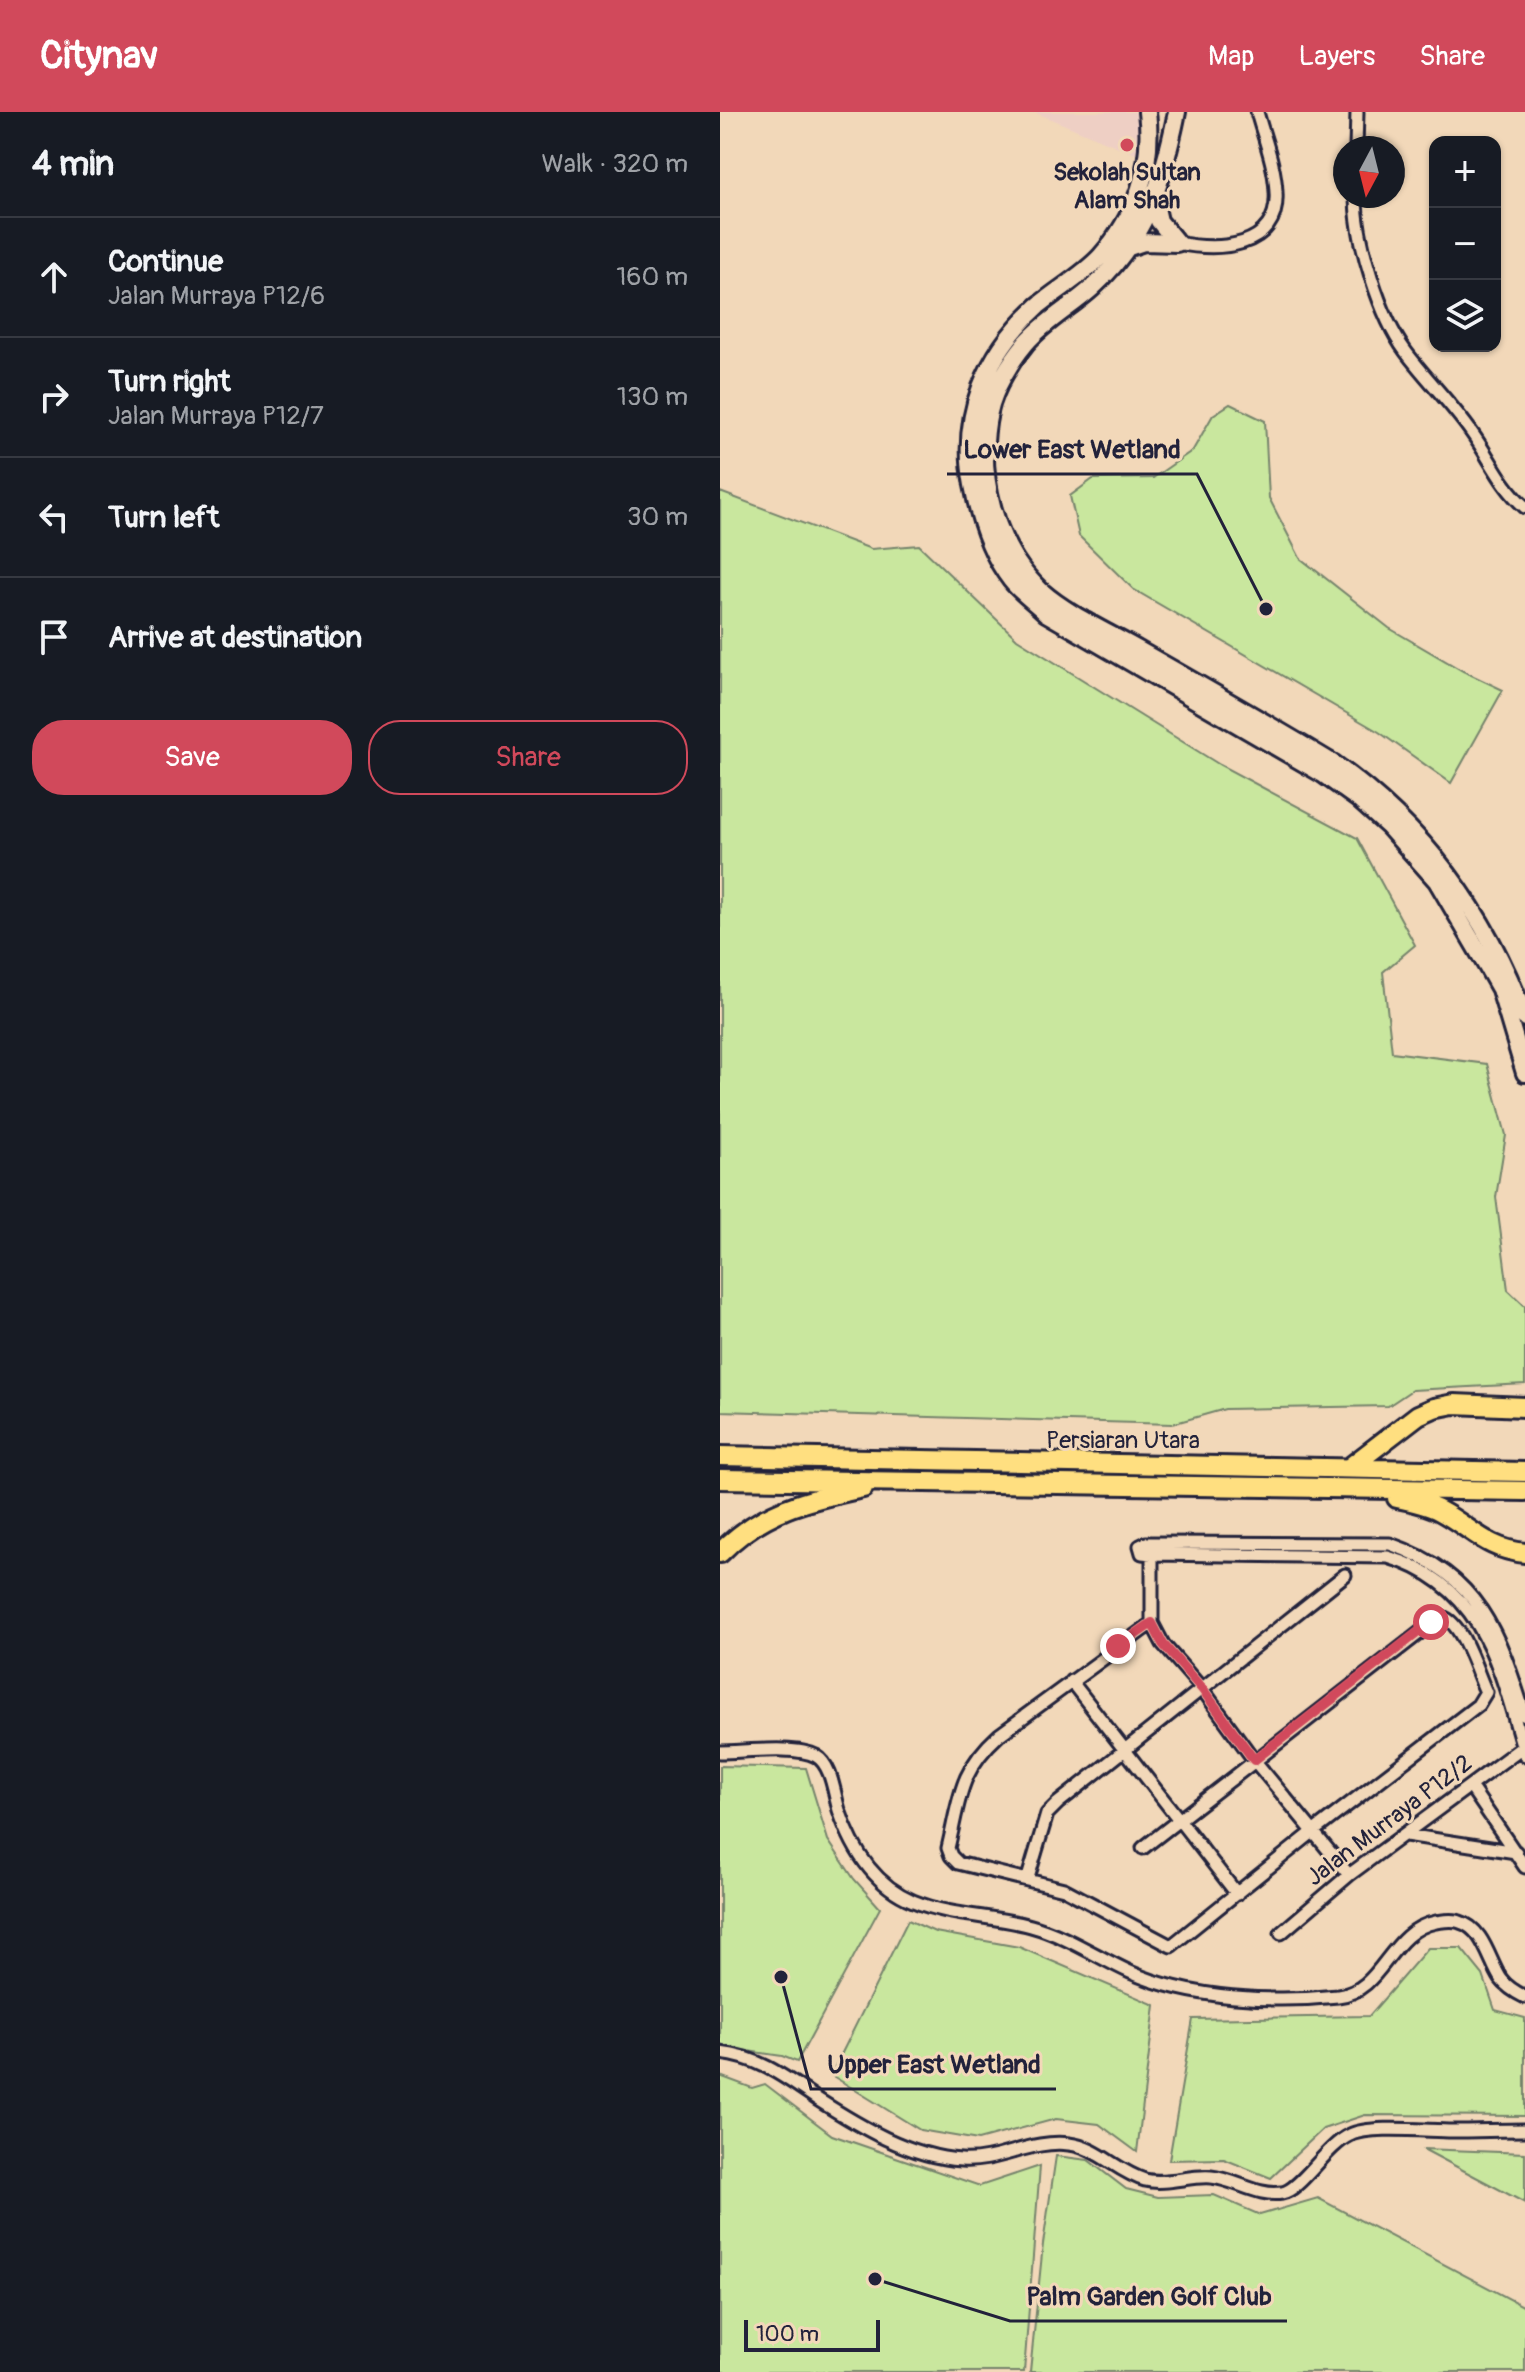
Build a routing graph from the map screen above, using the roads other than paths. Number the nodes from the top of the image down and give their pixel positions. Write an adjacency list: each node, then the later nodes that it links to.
1 (1147, 112): 12 (street)
2 (1177, 112): 6 (street)
3 (1257, 112): 8 (street)
4 (1357, 112): 5 (street)
5 (1356, 136)
6 (1154, 197): 8 (street); 9 (street)
7 (1357, 208): 10 (street)
8 (1177, 243): 9 (street)
9 (1129, 247): 11 (street)
10 (1525, 507)
11 (1525, 1018)
12 (1525, 1073)
13 (1525, 1407): 15 (main road)
14 (720, 1456): 15 (main road, Persiaran Utara)
15 (1349, 1468): 16 (main road, Persiaran Utara)
16 (1525, 1472)
17 (720, 1479): 18 (main road, Persiaran Utara)
18 (897, 1481): 19 (main road, Persiaran Utara); 21 (main road)
19 (1357, 1489): 20 (main road, Persiaran Utara); 22 (main road)
20 (1525, 1491)
21 (720, 1553)
22 (1525, 1553)
23 (1152, 1554): 25 (street); 28 (street); 30 (street)
24 (1345, 1575): 27 (street)
25 (1152, 1623): 26 (street); 27 (street)
26 (1071, 1681): 29 (street); 41 (street)
27 (1203, 1690): 29 (street); 32 (street)
28 (1525, 1716)
29 (1124, 1749): 34 (street); 41 (street)
30 (1524, 1749): 33 (street, Jalan Murraya P12/2)
31 (720, 1752): 44 (street)
32 (1254, 1760): 34 (street); 35 (street); 35 (street)
33 (1470, 1786): 36 (street, Jalan Murraya P12/2); 38 (street)
34 (1177, 1820): 37 (street); 42 (street)
35 (1314, 1831): 40 (street); 42 (street)
36 (1406, 1835): 38 (street); 40 (street, Jalan Murraya P12/2)
37 (1143, 1848)
38 (1516, 1852): 39 (street)
39 (1525, 1867)
40 (1349, 1875): 43 (street, Jalan Murraya P12/2)
41 (1028, 1878): 42 (street)
42 (1237, 1894)
43 (1281, 1933)
44 (1525, 1997)
45 (720, 2053): 46 (street)
46 (1525, 2130)

